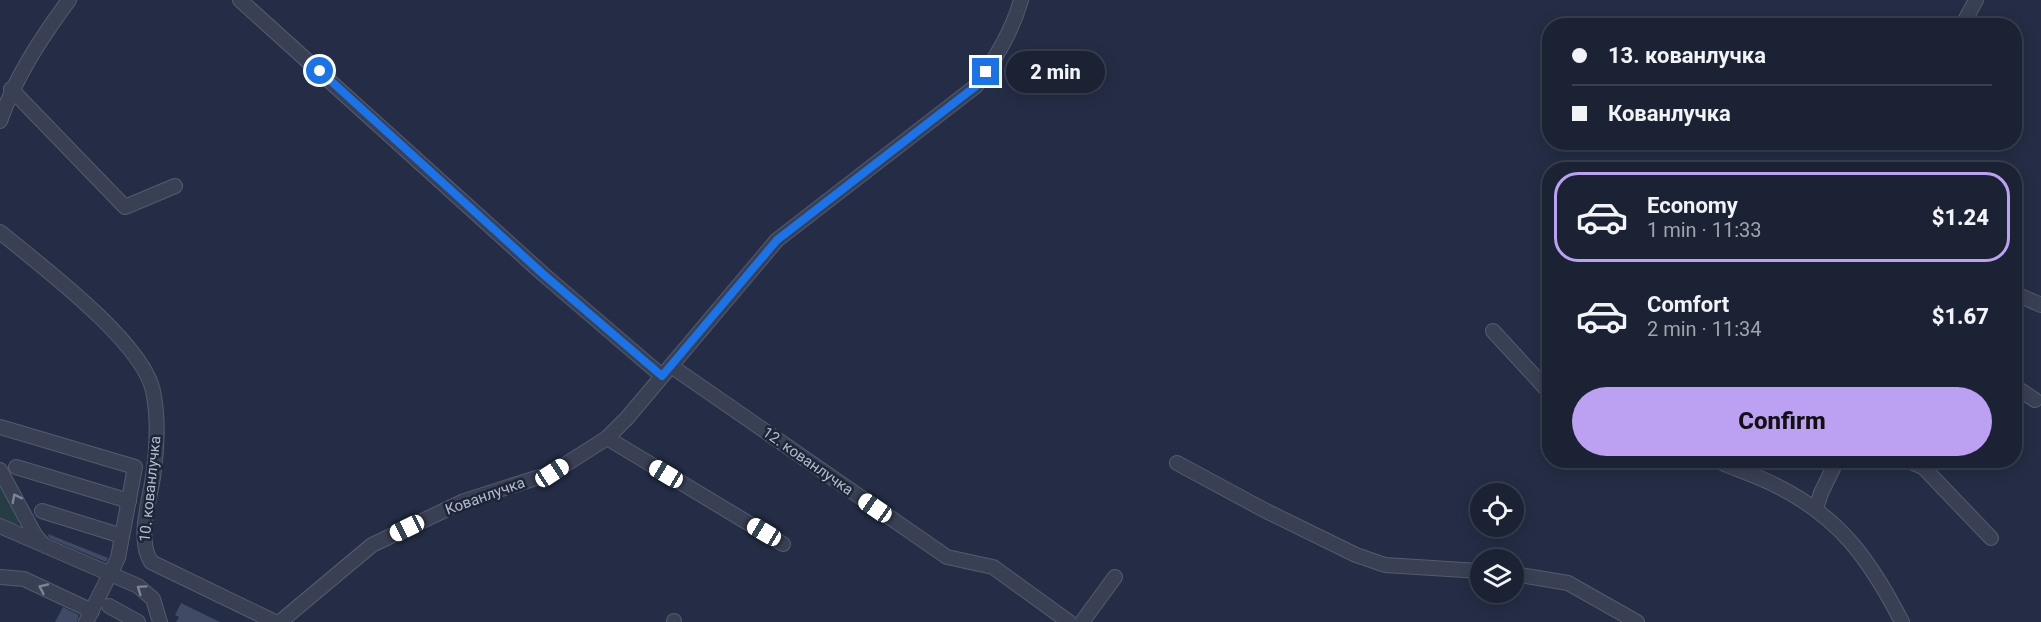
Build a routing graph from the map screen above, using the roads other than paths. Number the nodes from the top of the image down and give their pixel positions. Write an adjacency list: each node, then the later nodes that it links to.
1 (69, 0): 6 (street)
2 (240, 0): 13 (street, 12. кованлучка)
3 (1021, 0): 13 (street, Кованлучка)
4 (1976, 0): 5 (street)
5 (1966, 18)
6 (11, 89): 7 (street); 8 (street)
7 (0, 121)
8 (175, 186)
9 (0, 232): 42 (street, 10. кованлучка)
10 (2022, 297): 11 (street)
11 (2041, 305)
12 (1493, 331): 14 (street)
13 (667, 371): 18 (street, Кованлучка); 44 (street, 12. кованлучка)
14 (1542, 384)
15 (2022, 391): 16 (street)
16 (2035, 400)
17 (0, 427): 25 (street)
18 (607, 438): 31 (street); 43 (street, Кованлучка)
19 (1177, 463): 33 (street)
20 (16, 467): 25 (street)
21 (1734, 468): 26 (street)
22 (1833, 468): 26 (street)
23 (1924, 468): 30 (street)
24 (1, 471): 32 (street, one-way to 24)
25 (129, 501): 29 (street)
26 (1816, 509): 47 (street)
27 (42, 511): 29 (street)
28 (0, 526): 32 (street)
29 (122, 536): 34 (street)
30 (1991, 538)
31 (783, 544)
32 (44, 545): 34 (street)
33 (1470, 570)
34 (108, 572): 39 (street); 41 (street, one-way to 34)
35 (1524, 576): 46 (street)
36 (0, 577): 39 (street, one-way to 36)
37 (1115, 577): 45 (street)
38 (109, 606): 40 (street)
39 (89, 616)
40 (138, 622)
41 (160, 622)
42 (275, 622)
43 (280, 622)
44 (1069, 622)
45 (1082, 622)
46 (1637, 622)
47 (1902, 622)

